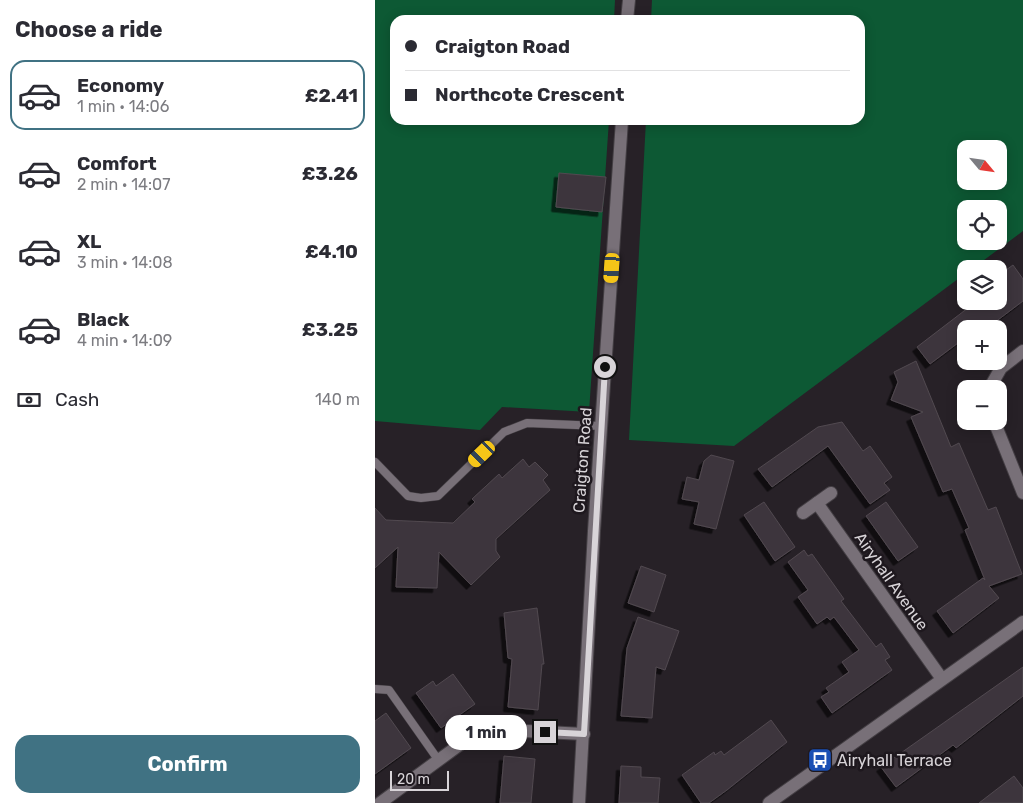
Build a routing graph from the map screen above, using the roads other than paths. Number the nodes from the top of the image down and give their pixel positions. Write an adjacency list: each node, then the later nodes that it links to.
1 (629, 0): 2 (street)
2 (628, 15)
3 (622, 125): 6 (street, Craigton Road)
4 (1023, 351): 5 (street)
5 (994, 380)
6 (601, 426): 8 (lane); 16 (street, Craigton Road)
7 (998, 430): 10 (street)
8 (375, 462)
9 (831, 493): 11 (street)
10 (1023, 493)
11 (817, 503): 12 (street); 14 (street, Airyhall Avenue)
12 (803, 513)
13 (1023, 622): 14 (street)
14 (942, 679): 20 (street)
15 (375, 689): 17 (lane)
16 (584, 734): 17 (street); 19 (street, Craigton Road)
17 (439, 761): 18 (street)
18 (380, 803)
19 (579, 803)
20 (769, 803)

